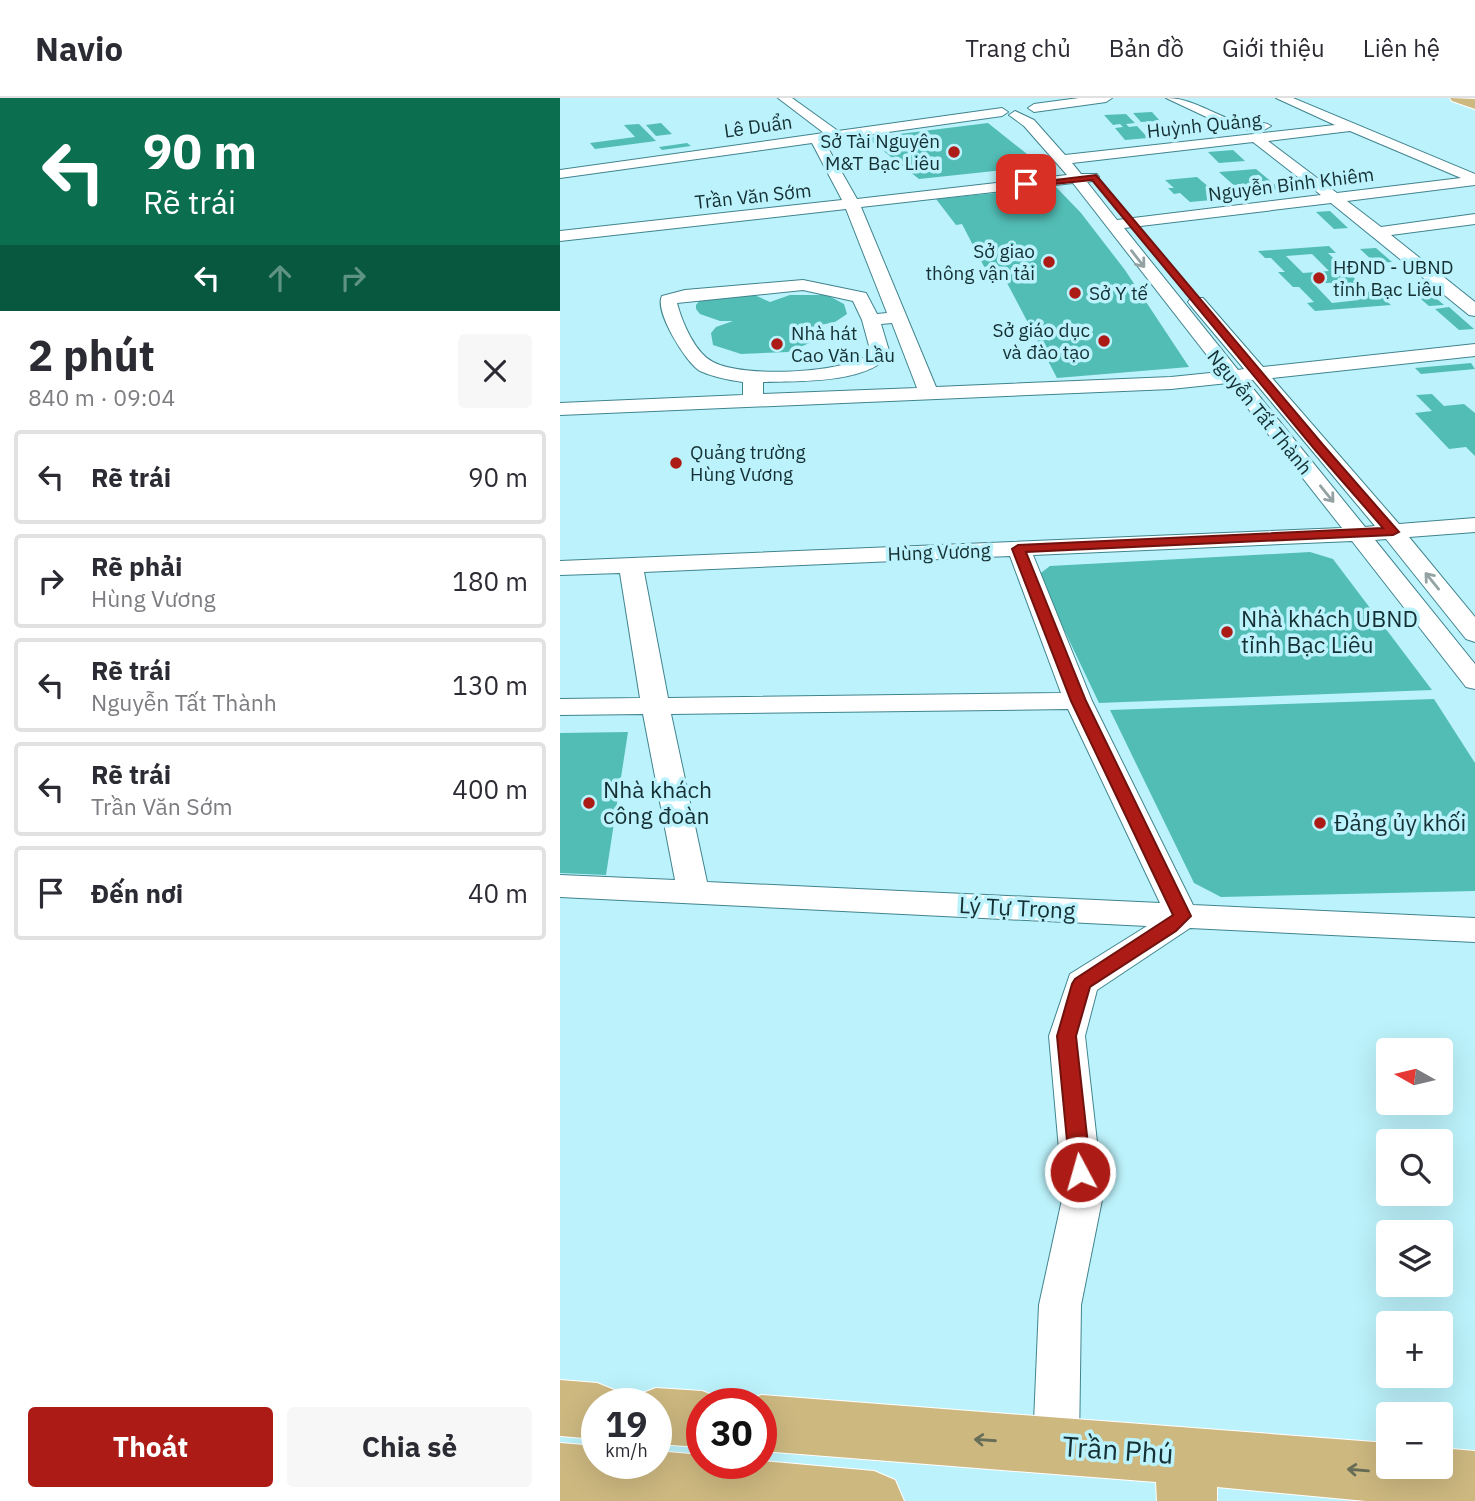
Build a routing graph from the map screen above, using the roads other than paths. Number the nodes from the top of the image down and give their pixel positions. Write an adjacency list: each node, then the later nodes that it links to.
1 (784, 98): 11 (street)
2 (988, 98): 8 (street, Nguyễn Tất Thành)
3 (1106, 98): 8 (street, Lê Duẩn)
4 (1172, 98): 9 (street)
5 (1282, 98): 10 (street)
6 (1458, 98): 7 (main road)
7 (1475, 104)
8 (1016, 108): 11 (street, Lê Duẩn); 14 (street, Nguyễn Tất Thành)
9 (1280, 125)
10 (1351, 127): 13 (street, Huỳnh Quảng); 17 (street)
11 (835, 135): 12 (street, Lê Duẩn)
12 (816, 138): 15 (street, Lê Duẩn); 19 (street)
13 (1257, 139): 14 (street, Huỳnh Quảng); 18 (street)
14 (1070, 159): 16 (street, Nguyễn Tất Thành)
15 (560, 173)
16 (1085, 178): 19 (street, Trần Văn Sớm); 21 (street, Nguyễn Tất Thành)
17 (1475, 180): 18 (street, Nguyễn Bỉnh Khiêm)
18 (1334, 198): 21 (street, Nguyễn Bỉnh Khiêm); 22 (street)
19 (852, 204): 23 (street, Trần Văn Sớm); 27 (street)
20 (1471, 222): 22 (street)
21 (1120, 224): 24 (street, Nguyễn Tất Thành); 25 (street, Nguyễn Tất Thành, one-way to 25)
22 (1378, 232): 26 (street)
23 (560, 236)
24 (1190, 294): 25 (street); 30 (street, Nguyễn Tất Thành)
25 (1167, 296): 31 (street, Nguyễn Tất Thành)
26 (1475, 311)
27 (898, 318): 28 (street); 33 (street)
28 (871, 320): 32 (street); 32 (street)
29 (1475, 350): 30 (street)
30 (1258, 373): 31 (street); 36 (street, Nguyễn Tất Thành)
31 (1231, 376): 33 (street); 37 (street, Nguyễn Tất Thành)
32 (754, 377): 34 (street)
33 (929, 393): 34 (street)
34 (753, 400): 35 (street)
35 (560, 409)
36 (1320, 449): 37 (street); 39 (street, Nguyễn Tất Thành)
37 (1292, 452): 40 (street, Nguyễn Tất Thành, one-way to 40)
38 (1475, 525): 39 (street, Hùng Vương)
39 (1393, 532): 40 (street, Hùng Vương); 44 (street, Nguyễn Tất Thành, one-way to 39)
40 (1359, 534): 41 (street, Hùng Vương); 45 (street, Nguyễn Tất Thành)
41 (1018, 549): 42 (street, Hùng Vương); 46 (street)
42 (631, 565): 43 (street, Hùng Vương); 47 (street)
43 (560, 568)
44 (1475, 634)
45 (1475, 681)
46 (1079, 701): 47 (street); 51 (street)
47 (656, 705): 48 (street); 50 (street)
48 (560, 707)
49 (560, 886): 50 (street, Lý Tự Trọng)
50 (693, 892): 51 (street, Lý Tự Trọng)
51 (1182, 916): 52 (street, Lý Tự Trọng); 56 (street)
52 (1475, 930)
53 (560, 1408): 54 (main road)
54 (581, 1410)
55 (777, 1424): 56 (main road, Trần Phú, one-way to 55)
56 (1056, 1445): 58 (main road, Trần Phú)
57 (560, 1473): 60 (main road)
58 (1187, 1478): 59 (main road, Trần Phú, one-way to 58)
59 (1475, 1480)
60 (635, 1490): 61 (main road)
61 (856, 1500)

